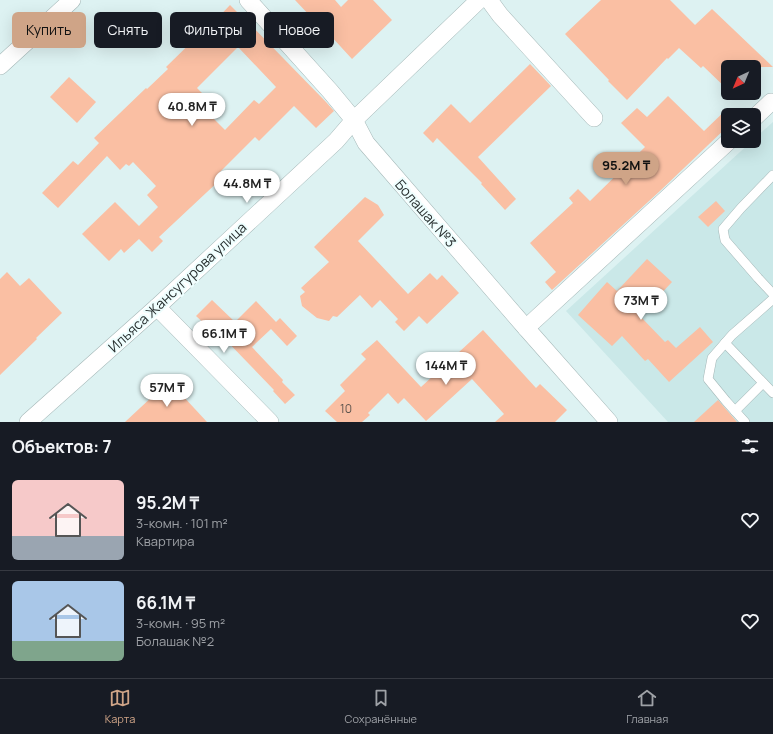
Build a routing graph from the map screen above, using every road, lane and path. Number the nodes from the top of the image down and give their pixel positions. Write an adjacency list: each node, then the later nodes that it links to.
1 (72, 0): 5 (street)
2 (248, 0): 9 (street, Болашак №3)
3 (479, 0): 9 (street, Ильяса Жансугурова улица)
4 (489, 0): 8 (street)
5 (0, 66)
6 (771, 102): 7 (street)
7 (761, 111)
8 (594, 118)
9 (354, 120): 14 (street, Ильяса Жансугурова улица); 15 (street, Болашак №3)
10 (721, 147): 15 (street)
11 (773, 175): 12 (lane)
12 (773, 294)
13 (773, 299): 16 (lane)
14 (157, 307): 20 (street, Ильяса Жансугурова улица); 21 (street)
15 (526, 328): 22 (street, Болашак №3)
16 (725, 343): 17 (lane); 19 (lane)
17 (763, 383): 18 (lane); 19 (lane)
18 (773, 393)
19 (735, 411): 23 (lane)
20 (28, 422)
21 (270, 422)
22 (609, 422)
23 (746, 422)

